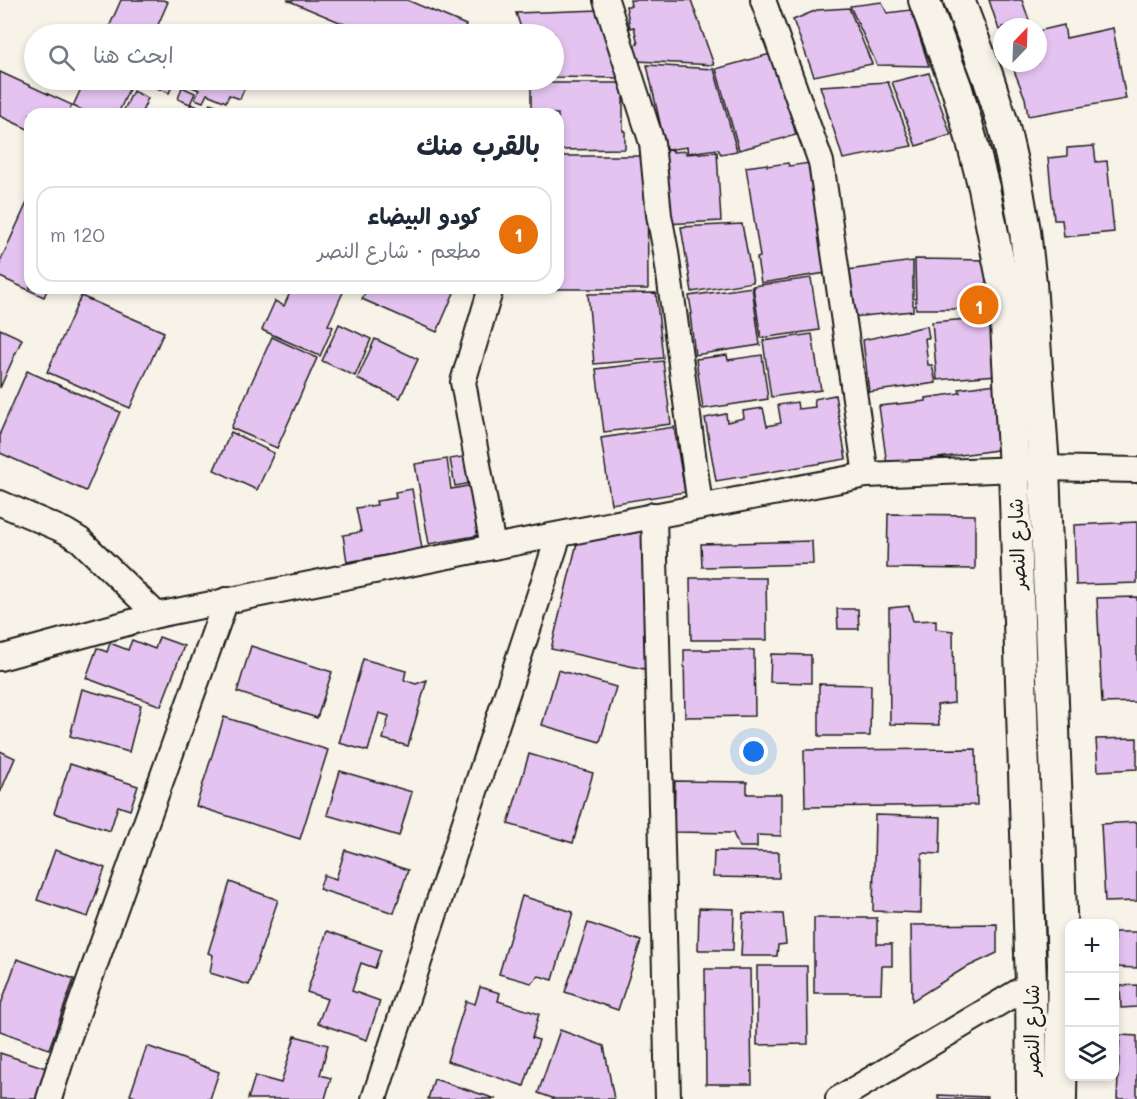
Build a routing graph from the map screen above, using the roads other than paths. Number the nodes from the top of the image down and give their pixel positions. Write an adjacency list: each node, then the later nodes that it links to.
1 (606, 0): 11 (street)
2 (763, 0): 9 (street)
3 (924, 0): 7 (street, شارع النصر)
4 (959, 0): 6 (street, شارع النصر)
5 (488, 294): 14 (street)
6 (1044, 468): 7 (street); 8 (street); 24 (street, شارع النصر)
7 (1014, 470): 9 (street); 18 (street, شارع النصر)
8 (1137, 470)
9 (866, 475): 11 (street)
10 (0, 503): 16 (street)
11 (700, 506): 12 (street)
12 (654, 515): 13 (street); 21 (street)
13 (559, 535): 14 (street); 20 (street)
14 (493, 547): 15 (street)
15 (226, 600): 16 (street); 19 (street)
16 (157, 615): 17 (street)
17 (0, 658)
18 (1031, 984): 22 (street); 23 (street, شارع النصر)
19 (49, 1099)
20 (374, 1099)
21 (668, 1099)
22 (838, 1099)
23 (1032, 1099)
24 (1061, 1099)

